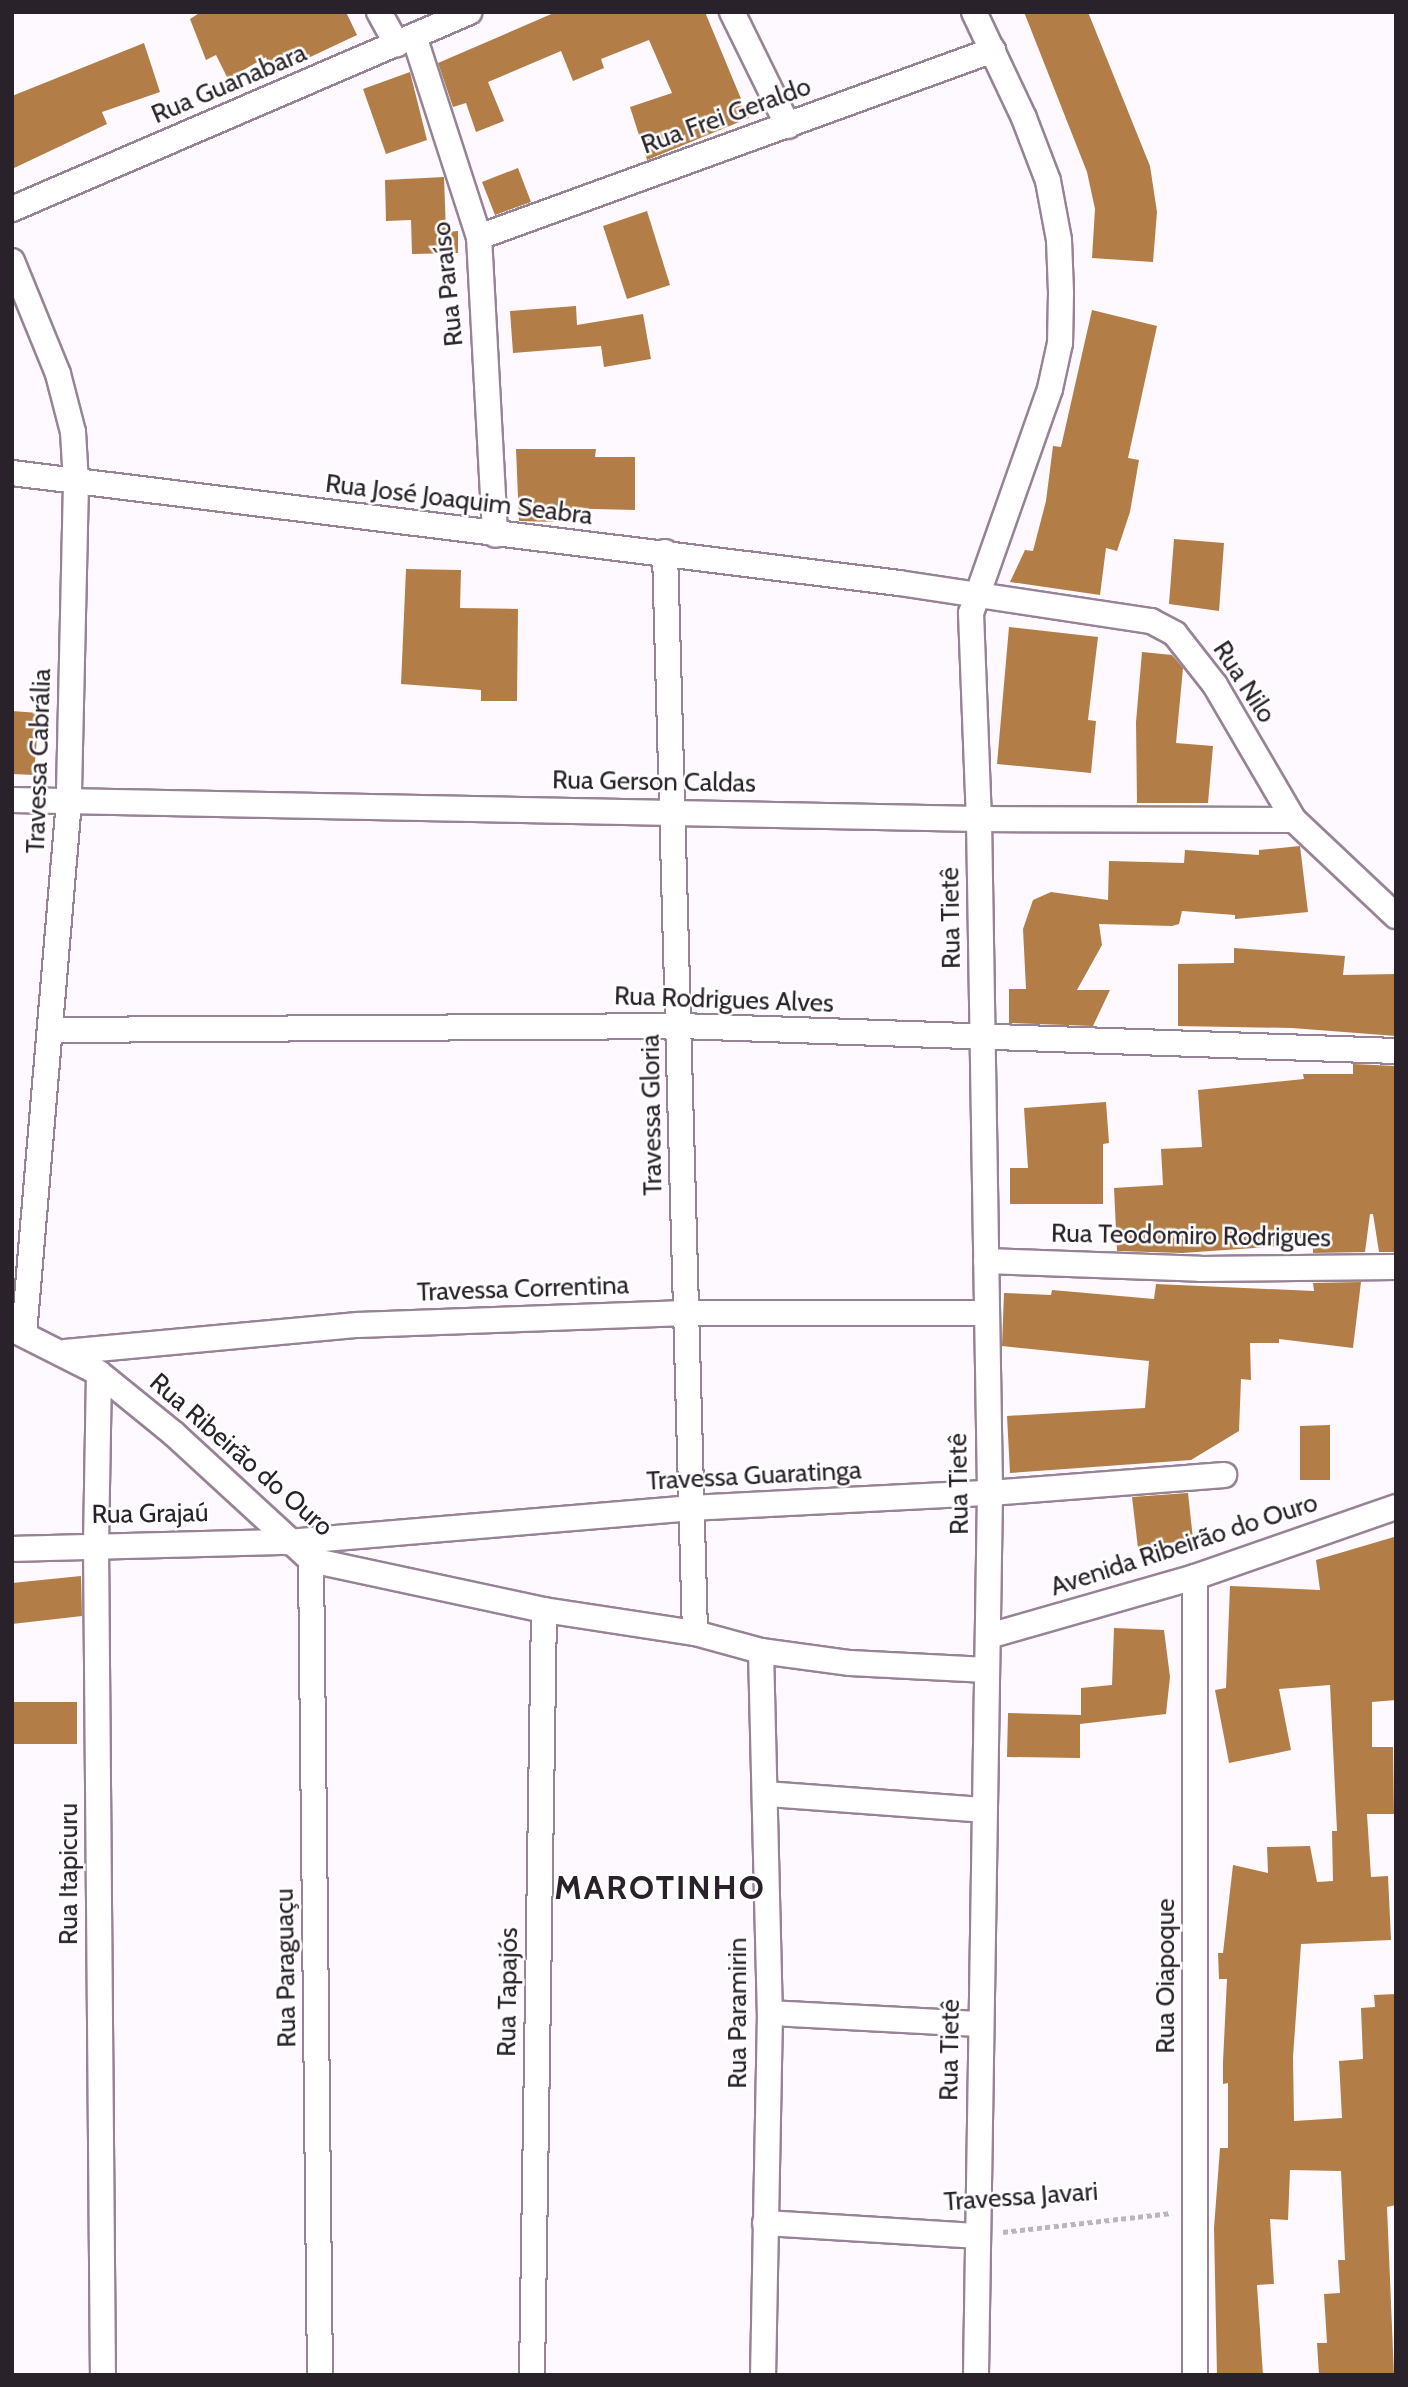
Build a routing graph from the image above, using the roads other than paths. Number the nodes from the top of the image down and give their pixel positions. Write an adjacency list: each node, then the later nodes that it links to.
1 (379, 12): 5 (street, Rua Paraíso)
2 (469, 12): 5 (street, Rua Guanabara)
3 (732, 12): 7 (street)
4 (974, 12): 6 (street, Rua Tietê)
5 (405, 40): 8 (street, Rua Guanabara); 9 (street, Rua Paraíso)
6 (993, 50): 7 (street, Rua Frei Geraldo); 16 (street, Rua Tietê)
7 (788, 126): 9 (street, Rua Frei Geraldo)
8 (12, 209)
9 (479, 237): 13 (street, Rua Paraíso)
10 (12, 261): 12 (street, Travessa Cabrália)
11 (12, 473): 12 (street, Rua José Joaquim Seabra)
12 (76, 483): 13 (street, Rua José Joaquim Seabra); 18 (street, Travessa Cabrália)
13 (495, 535): 14 (street, Rua José Joaquim Seabra)
14 (665, 552): 15 (street, Rua José Joaquim Seabra); 19 (street, Travessa Gloria)
15 (899, 583): 16 (street, Rua Nilo)
16 (975, 594): 20 (street, Rua Tietê); 21 (street, Rua Nilo)
17 (12, 800): 18 (street, Rua Gerson Caldas)
18 (69, 801): 19 (street, Rua Gerson Caldas); 24 (street, Travessa Cabrália)
19 (672, 812): 20 (street, Rua Gerson Caldas); 23 (street, Travessa Gloria)
20 (979, 819): 21 (street, Rua Gerson Caldas); 25 (street, Rua Tietê)
21 (1294, 820): 22 (street, Rua Nilo)
22 (1396, 916)
23 (680, 1026): 24 (street, Rua Rodrigues Alves); 25 (street, Rua Rodrigues Alves); 29 (street, Travessa Gloria)
24 (51, 1030): 31 (street, Travessa Cabrália)
25 (982, 1040): 26 (street, Rua Rodrigues Alves); 27 (street, Rua Tietê)
26 (1396, 1051)
27 (986, 1261): 28 (street, Rua Teodomiro Rodrigues); 30 (street, Rua Tietê)
28 (1396, 1267)
29 (686, 1313): 30 (street, Travessa Correntina); 32 (street, Travessa Correntina); 37 (street, Travessa Gloria)
30 (985, 1313): 35 (street, Rua Tietê)
31 (18, 1331): 32 (street, Rua Ribeirão do Ouro)
32 (65, 1352): 33 (street, Rua Ribeirão do Ouro)
33 (99, 1373): 38 (street, Rua Ribeirão do Ouro); 39 (street, Rua Itapicuru)
34 (1224, 1475): 35 (street, Travessa Guaratinga)
35 (990, 1493): 37 (street, Travessa Guaratinga); 45 (street, Rua Tietê)
36 (1396, 1507): 42 (street, Avenida Ribeirão do Ouro)
37 (690, 1508): 38 (street, Travessa Guaratinga); 44 (street, Travessa Gloria)
38 (288, 1542): 39 (street, Rua Grajaú); 41 (street, Rua Ribeirão do Ouro)
39 (96, 1544): 40 (street, Rua Grajaú); 54 (street, Rua Itapicuru)
40 (12, 1549)
41 (311, 1560): 43 (street, Rua Ribeirão do Ouro); 55 (street, Rua Paraguaçu)
42 (1195, 1577): 45 (street, Avenida Ribeirão do Ouro); 59 (street, Rua Oiapoque)
43 (544, 1610): 44 (street, Rua Ribeirão do Ouro); 56 (street, Rua Tapajós)
44 (695, 1633): 46 (street)
45 (989, 1636): 47 (street, Rua Tietê)
46 (761, 1651): 47 (street); 48 (street, Rua Paramirin)
47 (987, 1670): 49 (street, Rua Tietê)
48 (766, 1794): 49 (street); 50 (street, Rua Paramirin)
49 (984, 1810): 51 (street, Rua Tietê)
50 (770, 2013): 51 (street); 52 (street, Rua Paramirin)
51 (981, 2024): 53 (street, Rua Tietê)
52 (765, 2223): 53 (street, Travessa Javari); 57 (street, Rua Paramirin)
53 (976, 2235): 58 (street, Rua Tietê)
54 (103, 2375)
55 (320, 2375)
56 (532, 2375)
57 (763, 2375)
58 (976, 2375)
59 (1195, 2375)

